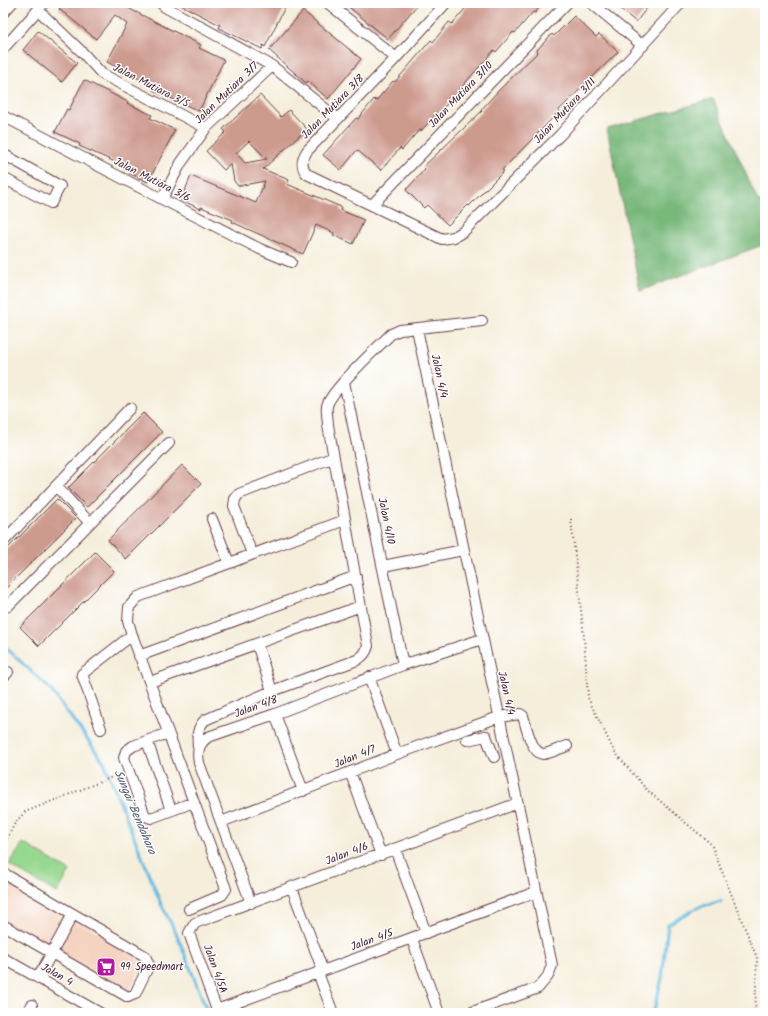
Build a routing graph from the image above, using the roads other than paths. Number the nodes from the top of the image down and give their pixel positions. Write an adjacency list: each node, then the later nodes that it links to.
1 (12, 3): 9 (street)
2 (160, 3): 13 (street)
3 (328, 3): 12 (street)
4 (446, 3): 12 (street, Jalan Mutiara 3/8)
5 (567, 3): 20 (street, Jalan Mutiara 3/10)
6 (591, 3): 10 (street)
7 (681, 3): 10 (street, Jalan Mutiara 3/11)
8 (41, 6): 11 (street); 16 (street, Jalan Mutiara 3/5)
9 (3, 13)
10 (642, 46): 21 (street, Jalan Mutiara 3/11)
11 (3, 49)
12 (396, 58): 15 (street, Jalan Mutiara 3/8)
13 (272, 66): 15 (street); 16 (street, Jalan Mutiara 3/7)
14 (3, 116): 19 (street, Jalan Mutiara 3/6)
15 (338, 119): 20 (street, Jalan Mutiara 3/8)
16 (206, 128): 19 (street, Jalan Mutiara 3/7)
17 (3, 154): 18 (street)
18 (3, 178)
19 (162, 200): 22 (street, Jalan Mutiara 3/6)
20 (372, 205): 21 (street, Jalan Mutiara 3/8)
21 (464, 231)
22 (291, 262)
23 (482, 321): 24 (street)
24 (417, 329): 25 (street); 34 (street, Jalan 4/4)
25 (344, 382): 28 (street); 37 (street, Jalan 4/10)
26 (130, 408): 29 (street)
27 (169, 443): 32 (street)
28 (334, 457): 31 (street); 35 (street)
29 (56, 486): 32 (street); 33 (street)
30 (212, 520): 36 (street)
31 (345, 520): 35 (street); 38 (street)
32 (90, 523): 40 (street)
33 (3, 542)
34 (463, 550): 37 (street); 42 (street, Jalan 4/4)
35 (252, 554): 36 (street)
36 (229, 563): 41 (street)
37 (383, 566): 45 (street, Jalan 4/10)
38 (356, 576): 39 (street); 44 (street)
39 (361, 606): 43 (street); 48 (street)
40 (3, 608)
41 (132, 635): 44 (street); 52 (street)
42 (482, 639): 45 (street, Jalan 4/8); 50 (street, Jalan 4/4)
43 (257, 644): 47 (street); 48 (street)
44 (139, 656): 47 (street)
45 (404, 665): 46 (street, Jalan 4/8)
46 (369, 677): 49 (street, Jalan 4/8); 57 (street)
47 (150, 682): 53 (street)
48 (272, 691): 56 (street)
49 (275, 714): 56 (street, Jalan 4/8); 60 (street)
50 (499, 717): 51 (street, Jalan 4/7); 55 (street, Jalan 4/7); 62 (street, Jalan 4/4)
51 (473, 726): 57 (street, Jalan 4/7); 58 (street)
52 (101, 729)
53 (168, 733): 54 (street); 61 (street)
54 (147, 741): 63 (street); 63 (street)
55 (567, 746)
56 (198, 747): 64 (street)
57 (397, 754): 59 (street, Jalan 4/7)
58 (494, 757)
59 (350, 772): 60 (street, Jalan 4/7); 66 (street)
60 (303, 791): 64 (street, Jalan 4/7)
61 (194, 802): 63 (street); 71 (street)
62 (518, 803): 65 (street, Jalan 4/6); 69 (street, Jalan 4/4)
63 (172, 810)
64 (221, 822): 70 (street)
65 (396, 849): 66 (street, Jalan 4/6); 75 (street)
66 (381, 854): 68 (street, Jalan 4/6)
67 (3, 873): 72 (street)
68 (292, 888): 70 (street, Jalan 4/6); 79 (street)
69 (536, 892): 75 (street, Jalan 4/5); 85 (street, Jalan 4/4)
70 (251, 903): 74 (street, Jalan 4/6)
71 (189, 909)
72 (73, 914): 77 (street); 77 (street)
73 (3, 925): 77 (street)
74 (189, 932): 81 (street, Jalan 4/5A)
75 (426, 933): 76 (street, Jalan 4/5)
76 (412, 938): 79 (street, Jalan 4/5); 84 (street)
77 (52, 953): 80 (street)
78 (3, 958): 80 (street, Jalan 4)
79 (321, 972): 81 (street, Jalan 4/5); 83 (street)
80 (38, 978): 82 (street, Jalan 4)
81 (218, 1011)
82 (100, 1013)
83 (333, 1013)
84 (439, 1013)
85 (470, 1013)

